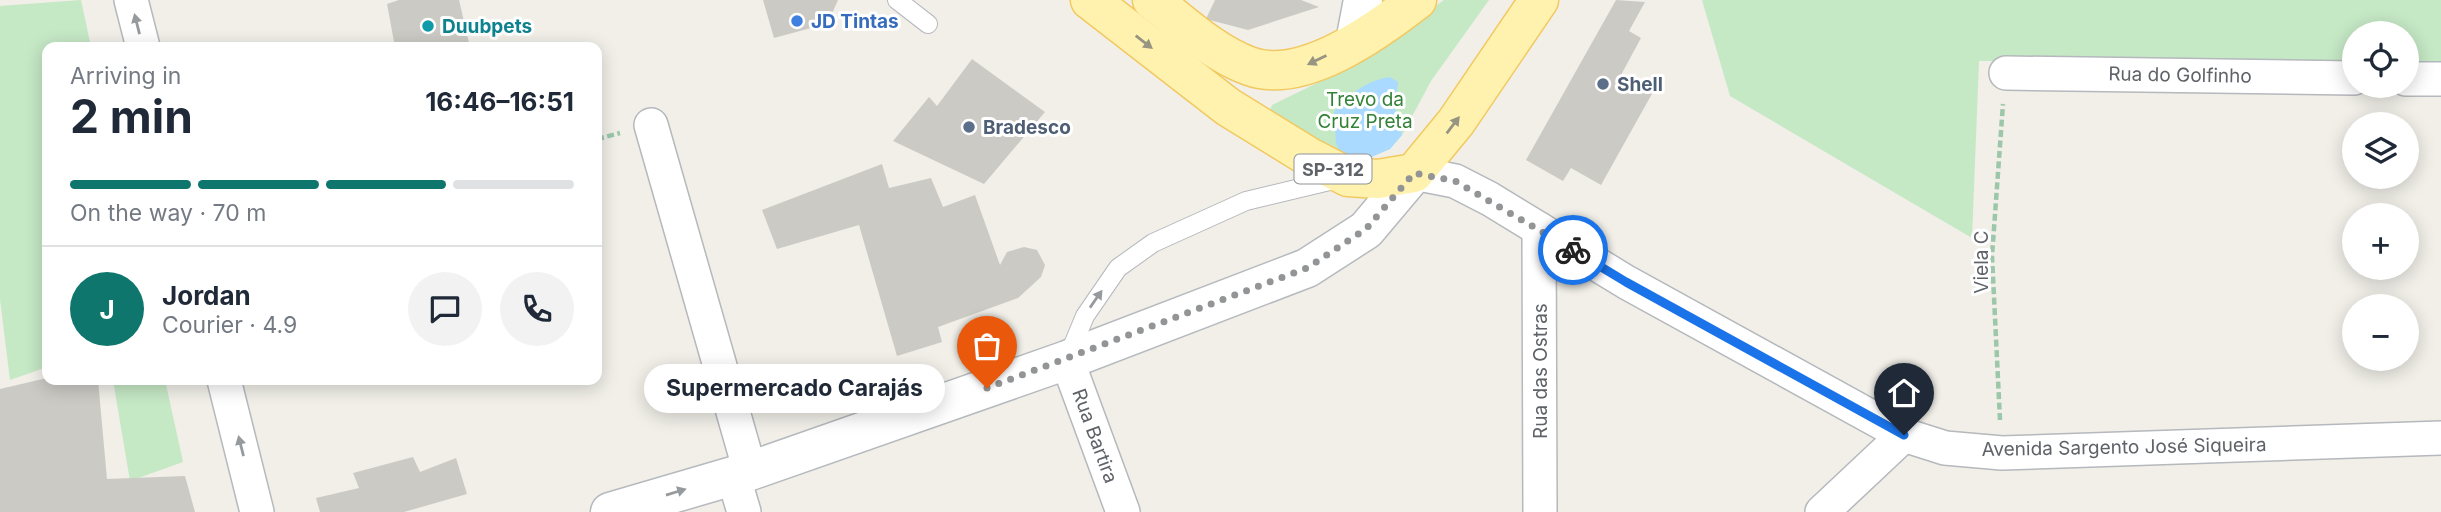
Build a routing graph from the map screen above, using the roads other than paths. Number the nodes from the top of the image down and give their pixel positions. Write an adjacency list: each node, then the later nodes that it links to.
1 (131, 0): 9 (street, one-way to 1)
2 (897, 0): 8 (lane)
3 (1090, 0): 17 (main road, SP-312, one-way to 17)
4 (1152, 0): 10 (main road, one-way to 4)
5 (1363, 0): 10 (street)
6 (1417, 0): 10 (main road)
7 (1539, 0): 16 (main road, one-way to 7)
8 (928, 24)
9 (142, 42)
10 (1355, 42)
11 (2006, 73): 12 (street, Rua do Golfinho)
12 (2342, 78)
13 (2419, 79): 14 (street)
14 (2441, 79)
15 (651, 125): 23 (street)
16 (1414, 173): 17 (main road, SP-312); 18 (street, Avenida Sargento José Siqueira); 19 (street)
17 (1348, 177): 19 (lane, one-way to 17)
18 (1539, 229): 21 (street, Avenida Sargento José Siqueira); 28 (street, Rua das Ostras)
19 (1067, 360): 23 (street); 27 (street, Rua Bartira)
20 (225, 385): 24 (street, one-way to 20)
21 (1904, 435): 22 (street, Avenida Sargento José Siqueira); 29 (street)
22 (2441, 438)
23 (741, 473): 25 (street, one-way to 23); 26 (street)
24 (257, 512)
25 (610, 512)
26 (744, 512)
27 (1123, 512)
28 (1539, 512)
29 (1822, 512)

